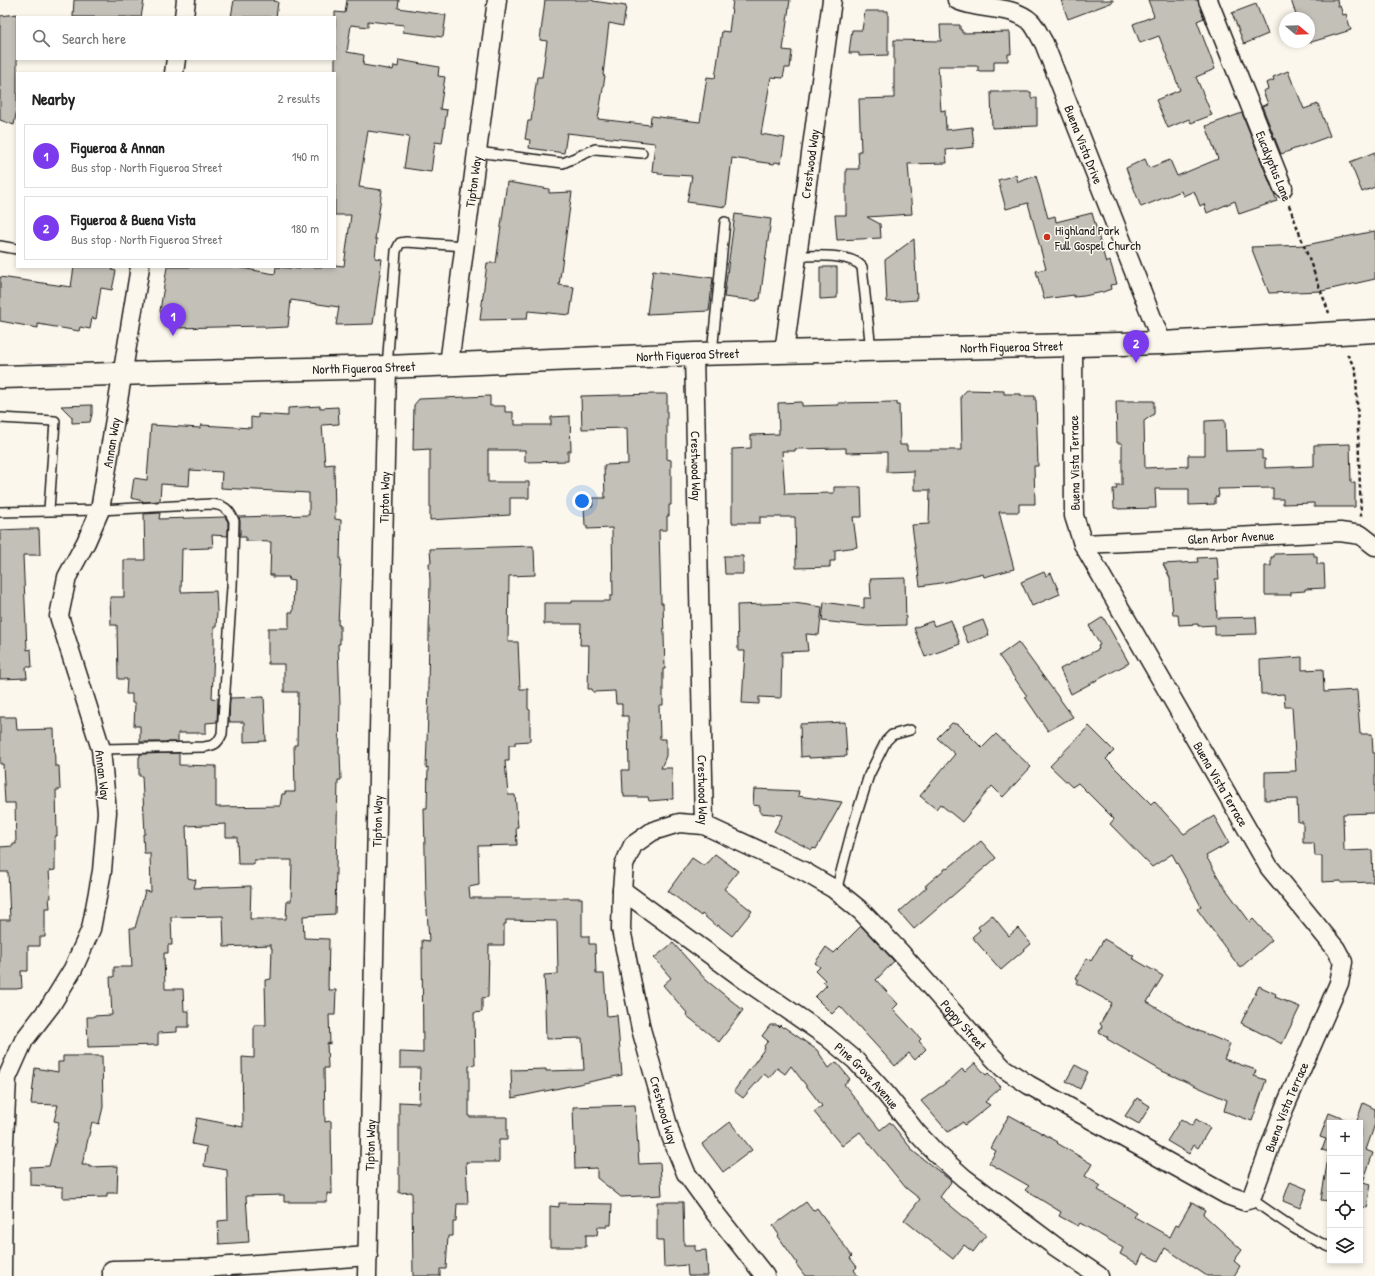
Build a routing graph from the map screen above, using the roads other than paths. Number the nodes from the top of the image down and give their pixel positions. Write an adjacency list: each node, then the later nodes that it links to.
1 (186, 0): 6 (street)
2 (497, 0): 9 (street, Tipton Way)
3 (832, 0): 16 (street, Crestwood Way)
4 (957, 0): 19 (street, Buena Vista Drive)
5 (1208, 0): 11 (street, Eucalyptus Lane)
6 (184, 16)
7 (176, 60): 8 (street)
8 (174, 72)
9 (477, 152): 10 (lane); 14 (street, Tipton Way)
10 (642, 153)
11 (1283, 188)
12 (725, 222): 23 (lane)
13 (0, 246): 15 (lane)
14 (465, 246): 24 (street, Tipton Way); 25 (lane)
15 (16, 249)
16 (797, 256): 21 (lane); 22 (street, Crestwood Way)
17 (140, 268): 26 (street, Annan Way)
18 (1375, 331): 19 (main road, North Figueroa Street)
19 (1162, 343): 20 (main road, North Figueroa Street)
20 (1073, 345): 21 (main road, North Figueroa Street); 33 (street, Buena Vista Terrace)
21 (871, 350): 22 (main road, North Figueroa Street)
22 (784, 352): 23 (main road, North Figueroa Street)
23 (703, 354): 24 (main road, North Figueroa Street); 36 (street, Crestwood Way)
24 (449, 364): 25 (main road, North Figueroa Street)
25 (387, 367): 26 (main road, North Figueroa Street); 41 (street, Tipton Way)
26 (122, 373): 27 (main road, North Figueroa Street); 30 (street, Annan Way)
27 (0, 376)
28 (0, 418): 29 (lane)
29 (50, 510): 30 (lane); 31 (lane)
30 (100, 510): 35 (street, Annan Way); 35 (lane)
31 (0, 512)
32 (1368, 540): 33 (street, Glen Arbor Avenue)
33 (1083, 544): 39 (street, Buena Vista Terrace)
34 (910, 730): 38 (lane)
35 (101, 749): 43 (street, Annan Way)
36 (704, 825): 37 (street, Crestwood Way); 38 (street, Poppy Street)
37 (622, 890): 46 (street, Crestwood Way); 47 (street, Pine Grove Avenue)
38 (836, 891): 39 (street, Poppy Street)
39 (1247, 1200): 40 (lane)
40 (1327, 1246)
41 (368, 1256): 42 (street); 45 (street, Tipton Way)
42 (201, 1272): 44 (street)
43 (2, 1276)
44 (112, 1276)
45 (367, 1276)
46 (765, 1276)
47 (1099, 1276)

